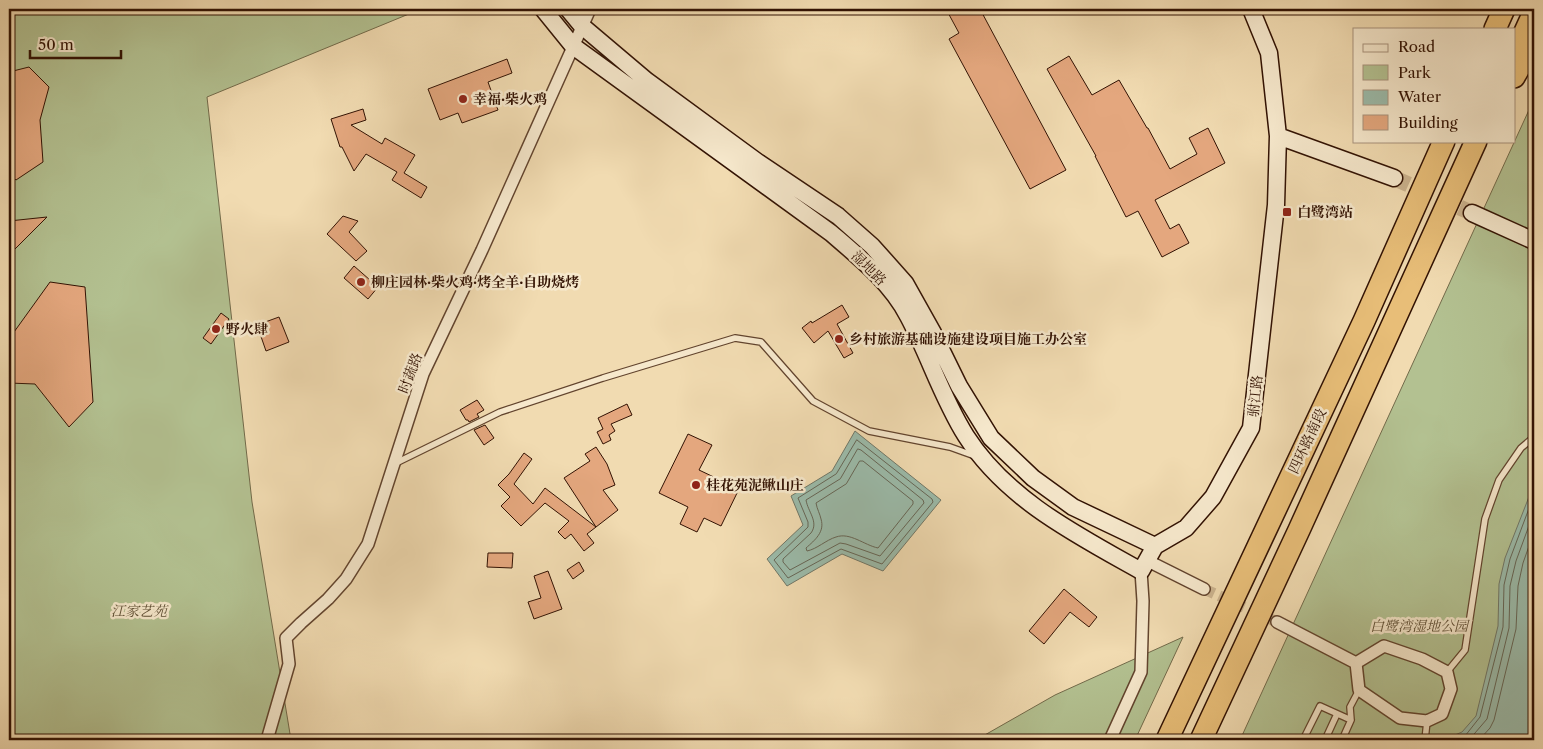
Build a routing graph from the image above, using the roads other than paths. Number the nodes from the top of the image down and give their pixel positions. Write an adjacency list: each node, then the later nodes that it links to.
1 (543, 9): 12 (street, 湿地路)
2 (568, 9): 8 (street, 湿地路)
3 (590, 9): 8 (street, 时蔬路)
4 (1251, 9): 15 (street, 驸江路)
5 (1495, 9): 9 (highway)
6 (1504, 9): 10 (highway)
7 (1534, 12): 13 (highway)
8 (582, 26): 12 (street, 时蔬路); 24 (street, 湿地路)
9 (1487, 28)
10 (1495, 28)
11 (1534, 40): 14 (highway)
12 (573, 46): 22 (street, 湿地路); 23 (street, 时蔬路)
13 (1516, 52)
14 (1516, 73)
15 (1278, 136): 18 (street); 24 (street, 驸江路)
16 (1443, 142): 36 (highway, 四环路南段)
17 (1477, 142): 37 (highway)
18 (1394, 178)
19 (1472, 214): 20 (street)
20 (1534, 241)
21 (1534, 437): 28 (lane)
22 (984, 459): 23 (lane); 24 (street, 湿地路)
23 (394, 464): 34 (street, 时蔬路)
24 (1148, 560): 25 (street); 35 (street)
25 (1204, 589)
26 (1277, 622): 27 (street)
27 (1356, 663): 28 (street); 29 (street)
28 (1447, 672): 32 (street)
29 (1359, 690): 31 (lane); 32 (street)
30 (1337, 714): 31 (lane); 38 (lane); 39 (lane)
31 (1351, 720): 40 (lane)
32 (1427, 721): 33 (lane)
33 (1425, 737)
34 (267, 740)
35 (1110, 740)
36 (1167, 740)
37 (1201, 740)
38 (1303, 740)
39 (1325, 740)
40 (1342, 740)

